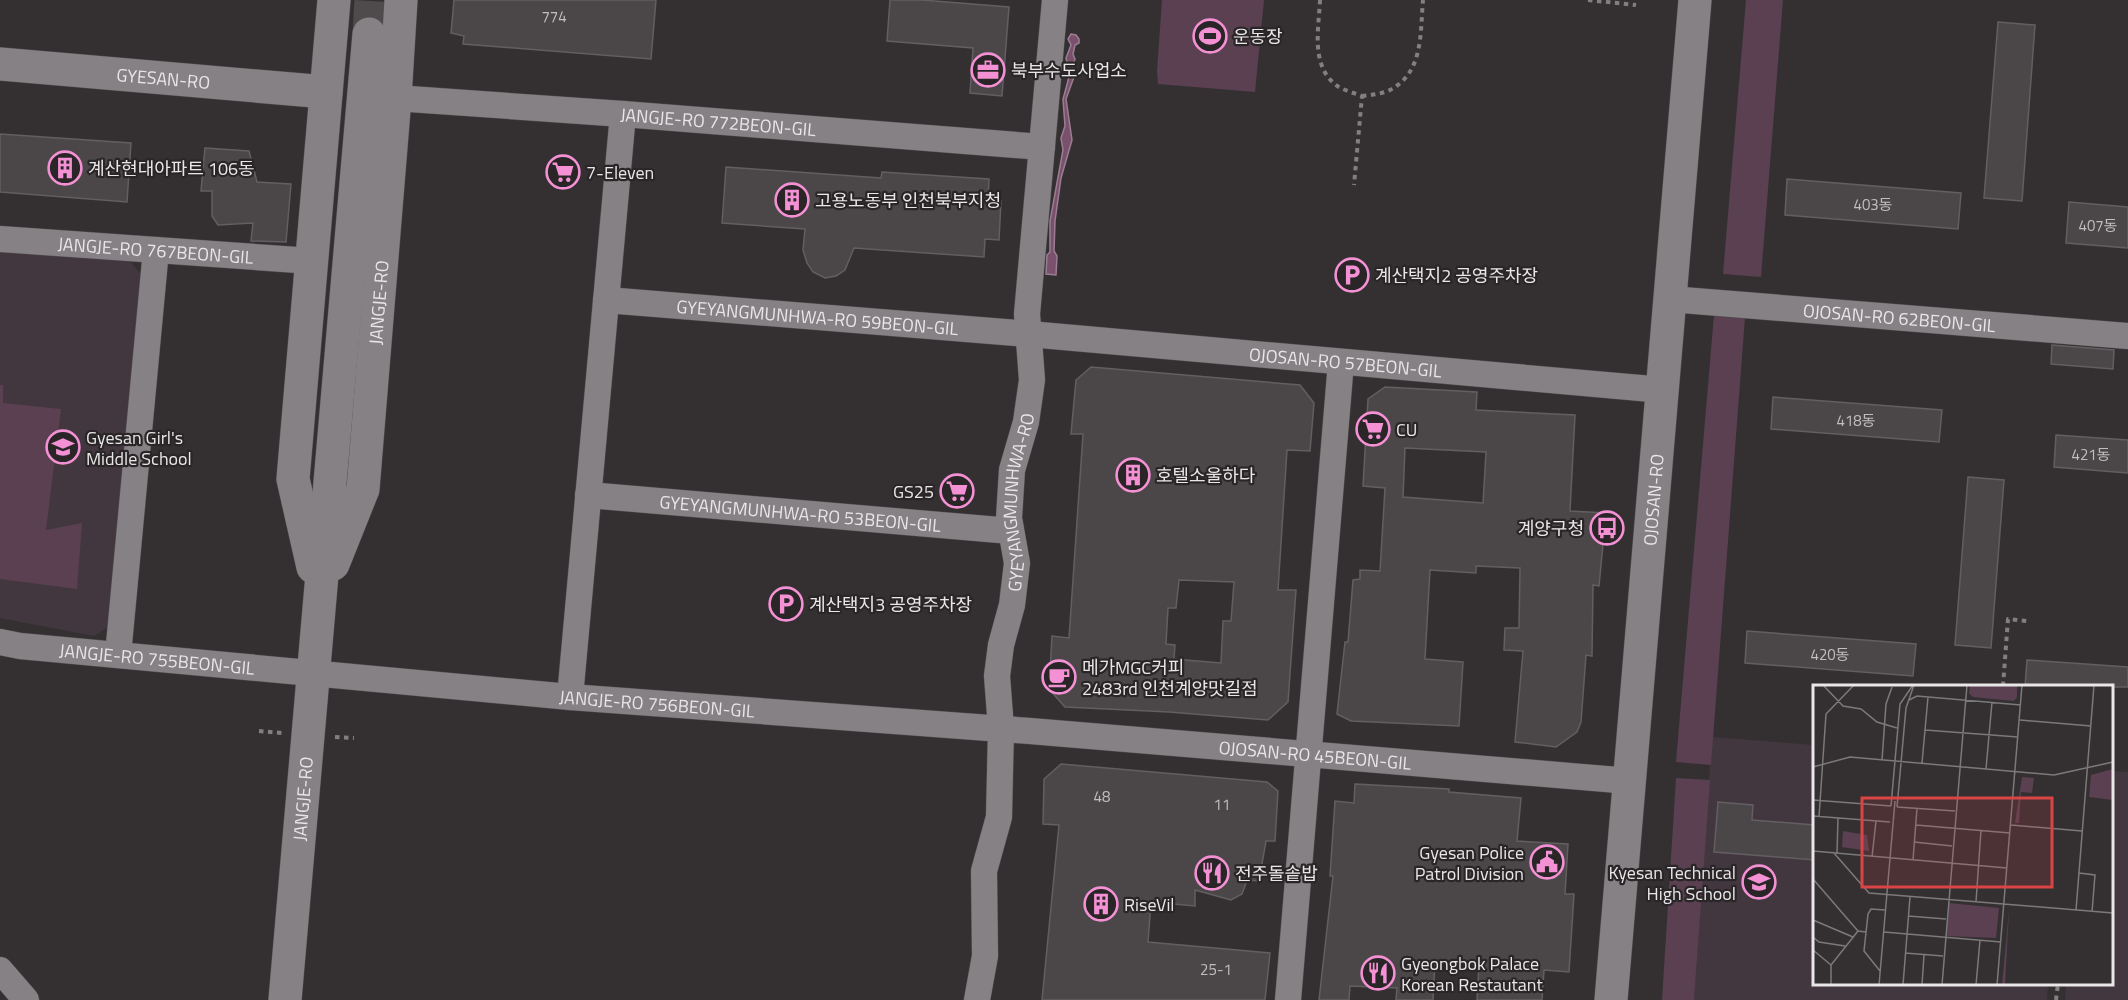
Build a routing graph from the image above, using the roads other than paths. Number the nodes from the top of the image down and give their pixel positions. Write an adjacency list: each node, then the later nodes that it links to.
1 (334, 0): 7 (main road, JANGJE-RO)
2 (401, 0): 8 (main road, JANGJE-RO)
3 (1056, 0): 10 (street, GYEYANGMUNHWA-RO)
4 (1695, 0): 14 (main road, OJOSAN-RO)
5 (369, 34): 22 (main road, JANGJE-RO)
6 (0, 64): 7 (main road, GYESAN-RO)
7 (326, 92): 13 (main road, JANGJE-RO)
8 (395, 98): 9 (street, JANGJE-RO 772BEON-GIL); 22 (main road, JANGJE-RO)
9 (622, 114): 10 (street, JANGJE-RO 772BEON-GIL); 15 (street)
10 (1042, 147): 16 (street, GYEYANGMUNHWA-RO)
11 (0, 239): 12 (street, JANGJE-RO 767BEON-GIL)
12 (156, 250): 13 (street, JANGJE-RO 767BEON-GIL); 24 (street)
13 (312, 261): 22 (main road, JANGJE-RO)
14 (1670, 299): 17 (street, OJOSAN-RO 62BEON-GIL); 19 (main road, OJOSAN-RO)
15 (606, 300): 16 (street, GYEYANGMUNHWA-RO 59BEON-GIL); 20 (street)
16 (1029, 334): 18 (street, OJOSAN-RO 57BEON-GIL); 21 (street, GYEYANGMUNHWA-RO)
17 (2128, 336)
18 (1341, 362): 19 (street, OJOSAN-RO 57BEON-GIL); 28 (street)
19 (1663, 390): 29 (main road, OJOSAN-RO)
20 (588, 495): 21 (street, GYEYANGMUNHWA-RO 53BEON-GIL); 26 (street)
21 (1011, 531): 27 (street, GYEYANGMUNHWA-RO)
22 (320, 596): 25 (main road, JANGJE-RO)
23 (0, 642): 24 (street, JANGJE-RO 755BEON-GIL)
24 (118, 656): 25 (street, JANGJE-RO 755BEON-GIL)
25 (313, 675): 26 (street, JANGJE-RO 756BEON-GIL); 32 (main road, JANGJE-RO)
26 (570, 697): 27 (street, JANGJE-RO 756BEON-GIL)
27 (1001, 728): 28 (street, OJOSAN-RO 45BEON-GIL); 33 (street, GYEYANGMUNHWA-RO)
28 (1308, 754): 29 (street, OJOSAN-RO 45BEON-GIL); 34 (street)
29 (1630, 781): 35 (main road, OJOSAN-RO)
30 (0, 970): 31 (street)
31 (26, 1000)
32 (285, 1000)
33 (976, 1000)
34 (1288, 1000)
35 (1611, 1000)

